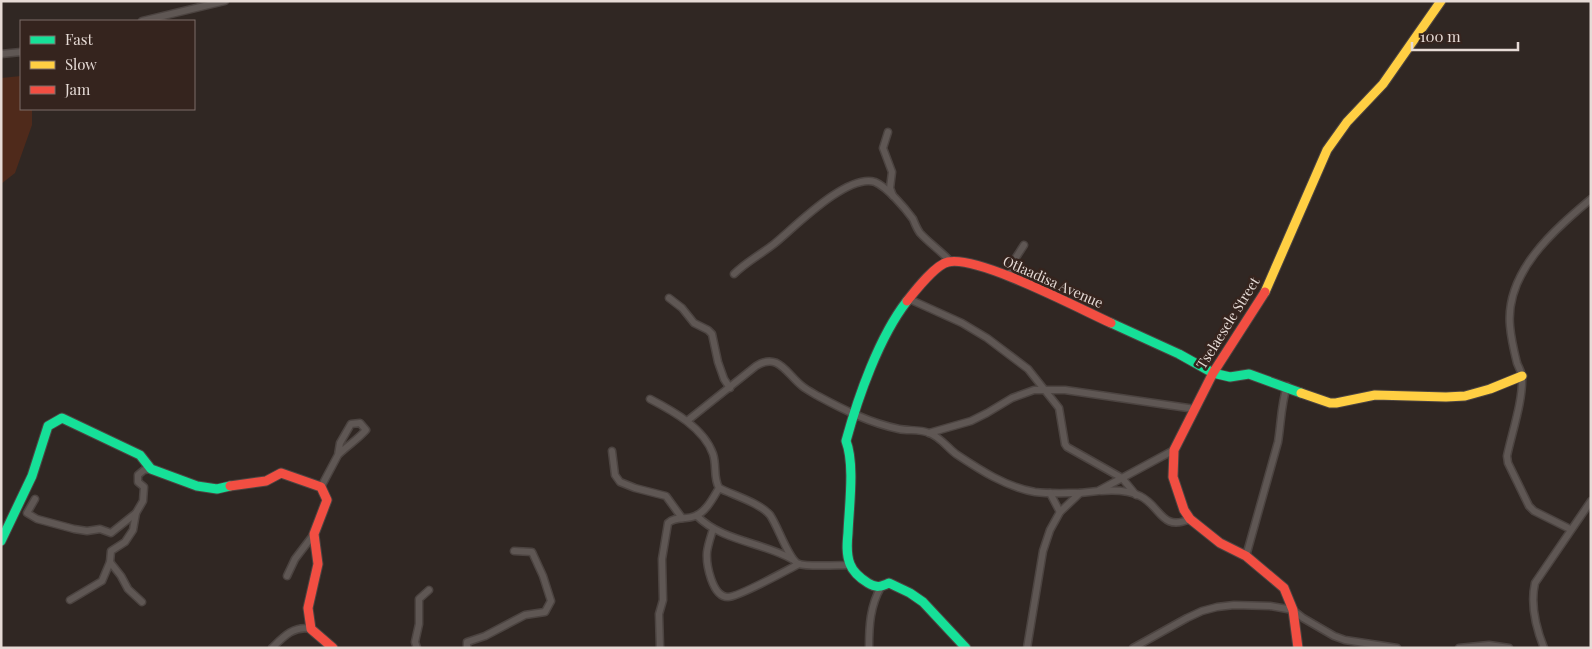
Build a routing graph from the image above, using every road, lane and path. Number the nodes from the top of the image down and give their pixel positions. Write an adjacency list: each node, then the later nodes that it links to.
1 (225, 1): 3 (street)
2 (1441, 1): 15 (street, Tselaesele Street)
3 (146, 20)
4 (20, 52): 5 (street)
5 (1, 54)
6 (888, 132): 7 (street)
7 (894, 197): 10 (street); 11 (street)
8 (1591, 199): 16 (street)
9 (1024, 245): 12 (street)
10 (950, 262): 12 (street, Otlaadisa Avenue); 14 (street)
11 (734, 274)
12 (1008, 276): 15 (street, Otlaadisa Avenue)
13 (669, 298): 18 (street)
14 (909, 299): 19 (street); 22 (street)
15 (1213, 373): 17 (street, Otlaadisa Avenue); 21 (street, Tselaesele Street)
16 (1522, 376): 17 (street, Otlaadisa Avenue); 44 (street)
17 (1286, 386): 48 (street)
18 (730, 388): 22 (street); 23 (street)
19 (1044, 389): 21 (street); 24 (street); 29 (street)
20 (650, 398): 23 (street)
21 (1195, 409): 25 (street, Tselaesele Street)
22 (854, 415): 24 (street); 52 (street)
23 (687, 422): 31 (street)
24 (930, 433): 33 (street)
25 (1174, 450): 29 (street); 42 (street, Tselaesele Street)
26 (612, 451): 41 (street)
27 (338, 455): 27 (street); 30 (street)
28 (151, 470): 30 (street); 39 (street); 46 (street)
29 (1122, 478): 32 (street); 35 (street)
30 (321, 487): 45 (street)
31 (719, 488): 40 (street); 49 (street)
32 (1098, 491): 34 (street); 35 (street)
33 (1050, 493): 34 (street); 38 (street)
34 (1080, 493): 38 (street)
35 (1136, 495): 42 (street)
36 (35, 499): 39 (street)
37 (1591, 501): 44 (street)
38 (1060, 512): 67 (street)
39 (136, 513): 50 (street)
40 (697, 516): 41 (street); 43 (street)
41 (682, 518): 64 (street)
42 (1190, 518): 48 (street, Tselaesele Street)
43 (713, 529): 49 (street); 51 (street)
44 (1570, 529): 73 (street)
45 (314, 534): 53 (street); 59 (street)
46 (1, 541)
47 (514, 551): 63 (street)
48 (1246, 556): 58 (street, Tselaesele Street)
49 (792, 559): 51 (street)
50 (110, 562): 56 (street); 57 (street)
51 (799, 564): 52 (street)
52 (850, 565): 54 (street)
53 (287, 576)
54 (881, 587): 65 (street); 66 (street)
55 (429, 590): 62 (street)
56 (70, 600)
57 (142, 602)
58 (1293, 610): 68 (street); 69 (street, Tselaesele Street); 70 (street)
59 (311, 629): 60 (street); 61 (street)
60 (272, 648)
61 (333, 648)
62 (417, 648)
63 (466, 648)
64 (660, 648)
65 (869, 648)
66 (966, 648)
67 (1027, 648)
68 (1133, 648)
69 (1298, 648)
70 (1397, 648)
71 (1459, 648): 72 (street)
72 (1509, 648)
73 (1544, 648)

